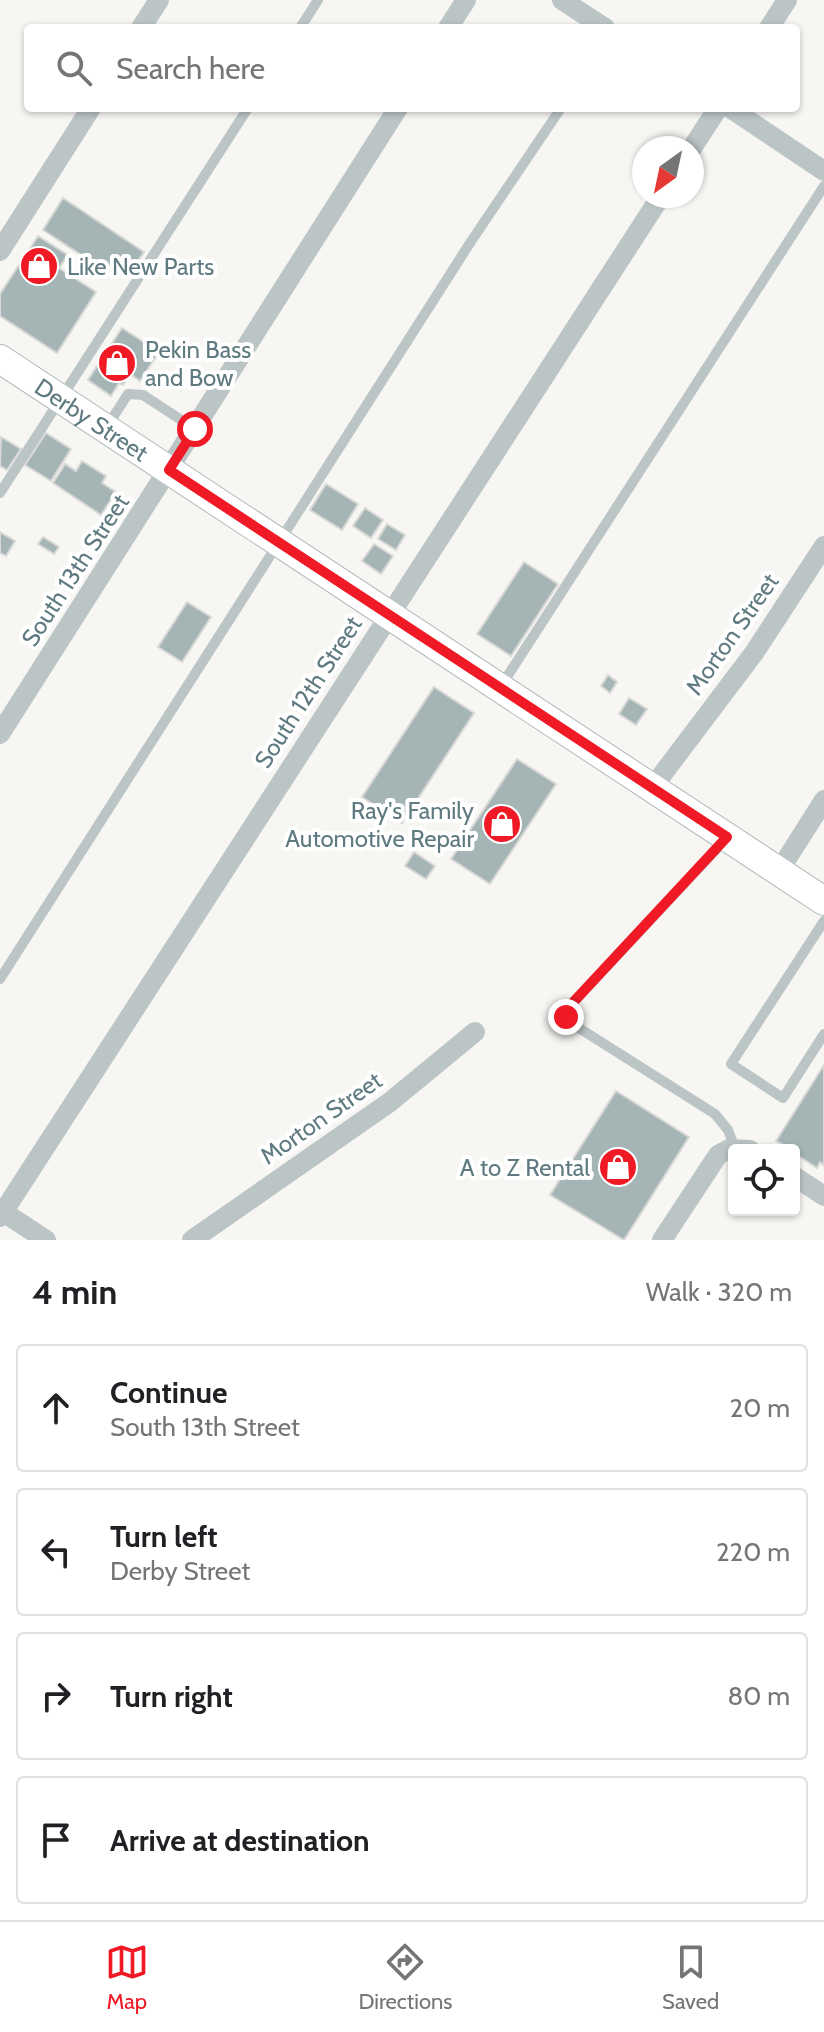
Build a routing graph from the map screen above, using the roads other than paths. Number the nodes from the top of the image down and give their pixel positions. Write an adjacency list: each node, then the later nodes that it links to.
1 (159, 0): 6 (street)
2 (318, 0): 7 (lane)
3 (466, 0): 8 (street)
4 (562, 0): 9 (street)
5 (787, 0): 10 (street)
6 (144, 24)
7 (303, 24)
8 (451, 24)
9 (599, 24)
10 (772, 24)
11 (88, 112): 21 (street)
12 (245, 112): 23 (lane)
13 (395, 112): 25 (street, South 13th Street)
14 (558, 112): 28 (lane)
15 (715, 112): 17 (street)
16 (736, 112): 18 (street)
17 (700, 136)
18 (824, 171)
19 (824, 186): 31 (lane)
20 (653, 208): 30 (street, South 12th Street)
21 (0, 251)
22 (0, 359): 23 (main road, Derby Street)
23 (61, 399): 24 (main road, Derby Street); 27 (lane)
24 (106, 428): 25 (lane); 26 (main road, Derby Street)
25 (195, 429): 26 (street, South 13th Street)
26 (169, 470): 28 (main road, Derby Street); 32 (street, South 13th Street)
27 (0, 493)
28 (281, 543): 30 (main road, Derby Street); 39 (lane)
29 (824, 546): 33 (street, Morton Street)
30 (389, 614): 31 (main road, Derby Street); 46 (street, South 12th Street)
31 (500, 688): 33 (main road, Derby Street)
32 (0, 734)
33 (652, 788): 35 (main road, Derby Street)
34 (824, 800): 36 (street)
35 (727, 837): 36 (main road, Derby Street); 42 (lane)
36 (779, 871): 37 (main road, Derby Street)
37 (824, 901)
38 (824, 921): 41 (lane)
39 (0, 979)
40 (475, 1032): 48 (street, Morton Street)
41 (824, 1034)
42 (735, 1144)
43 (728, 1154): 49 (street)
44 (800, 1180): 45 (street)
45 (824, 1196)
46 (1, 1213): 47 (street)
47 (46, 1240)
48 (192, 1240)
49 (662, 1240)

